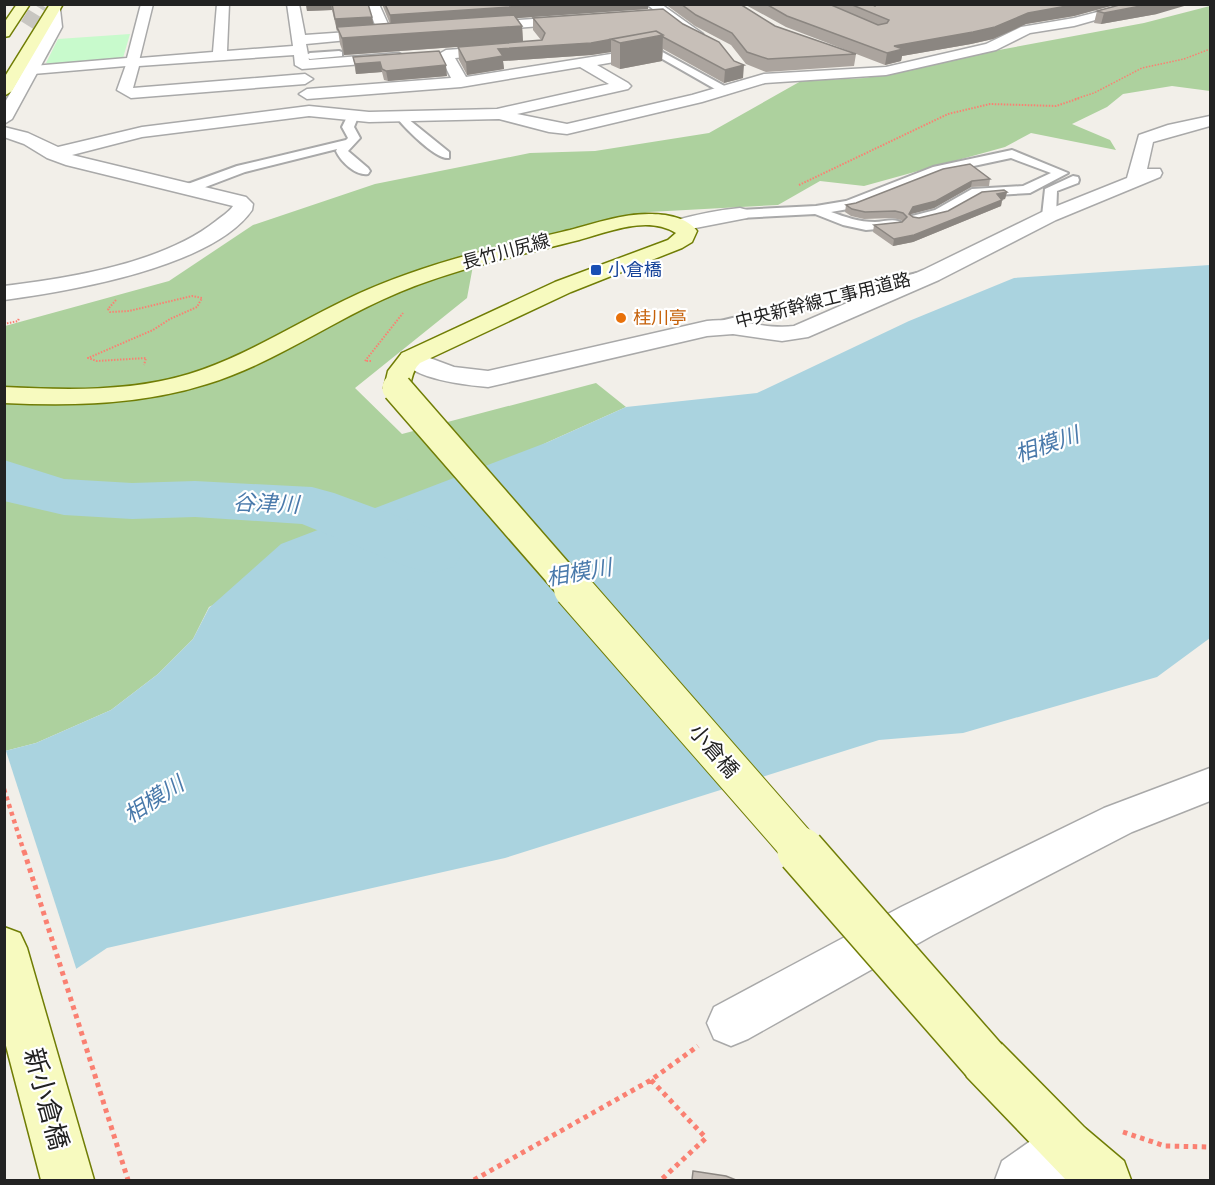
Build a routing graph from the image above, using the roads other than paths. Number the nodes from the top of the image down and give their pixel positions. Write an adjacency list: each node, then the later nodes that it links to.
1 (24, 4): 11 (main road)
2 (147, 4): 22 (street)
3 (223, 4): 19 (street)
4 (293, 4): 24 (street)
5 (1146, 4): 27 (street)
6 (55, 7): 26 (street); 30 (main road)
7 (379, 10): 24 (street)
8 (649, 10): 15 (street)
9 (595, 19): 10 (street)
10 (519, 24): 12 (street); 14 (street)
11 (7, 28)
12 (463, 28)
13 (630, 38): 18 (street)
14 (531, 39)
15 (707, 39)
16 (338, 49): 24 (lane)
17 (514, 49): 29 (street)
18 (655, 51): 23 (street); 31 (lane)
19 (220, 56): 22 (street); 24 (street)
20 (413, 56): 24 (street)
21 (856, 59): 27 (street)
22 (133, 62): 24 (street); 26 (street)
23 (583, 63): 29 (street); 32 (street)
24 (305, 68): 29 (street); 33 (street); 41 (street)
25 (740, 69): 28 (street)
26 (33, 70): 35 (street)
27 (886, 71): 28 (street)
28 (764, 79): 31 (street)
29 (461, 82)
30 (4, 91)
31 (726, 91): 32 (street)
32 (499, 114): 34 (street)
33 (352, 117): 34 (street); 38 (lane)
34 (402, 117): 40 (lane)
35 (4, 119)
36 (1210, 121): 49 (street)
37 (4, 132): 41 (street)
38 (351, 141): 43 (lane); 45 (lane)
39 (1029, 146): 42 (lane)
40 (446, 148)
41 (53, 154): 45 (street)
42 (1012, 154): 44 (lane); 46 (lane)
43 (364, 171)
44 (1062, 172): 47 (lane); 49 (lane)
45 (190, 188): 54 (street)
46 (816, 210): 48 (lane); 52 (lane)
47 (940, 213): 50 (lane); 51 (lane)
48 (740, 214): 53 (street)
49 (1049, 216): 55 (street)
50 (918, 219)
51 (960, 220)
52 (896, 224)
53 (680, 225): 55 (main road); 56 (main road, 長竹川尻線)
54 (4, 293)
55 (404, 373): 60 (main road, 小倉橋, bridge)
56 (4, 395)
57 (1210, 784): 59 (street)
58 (4, 948): 61 (main road, 新小倉橋)
59 (731, 1023)
60 (1089, 1136): 62 (street); 63 (main road)
61 (68, 1180)
62 (1020, 1180)
63 (1105, 1180)

